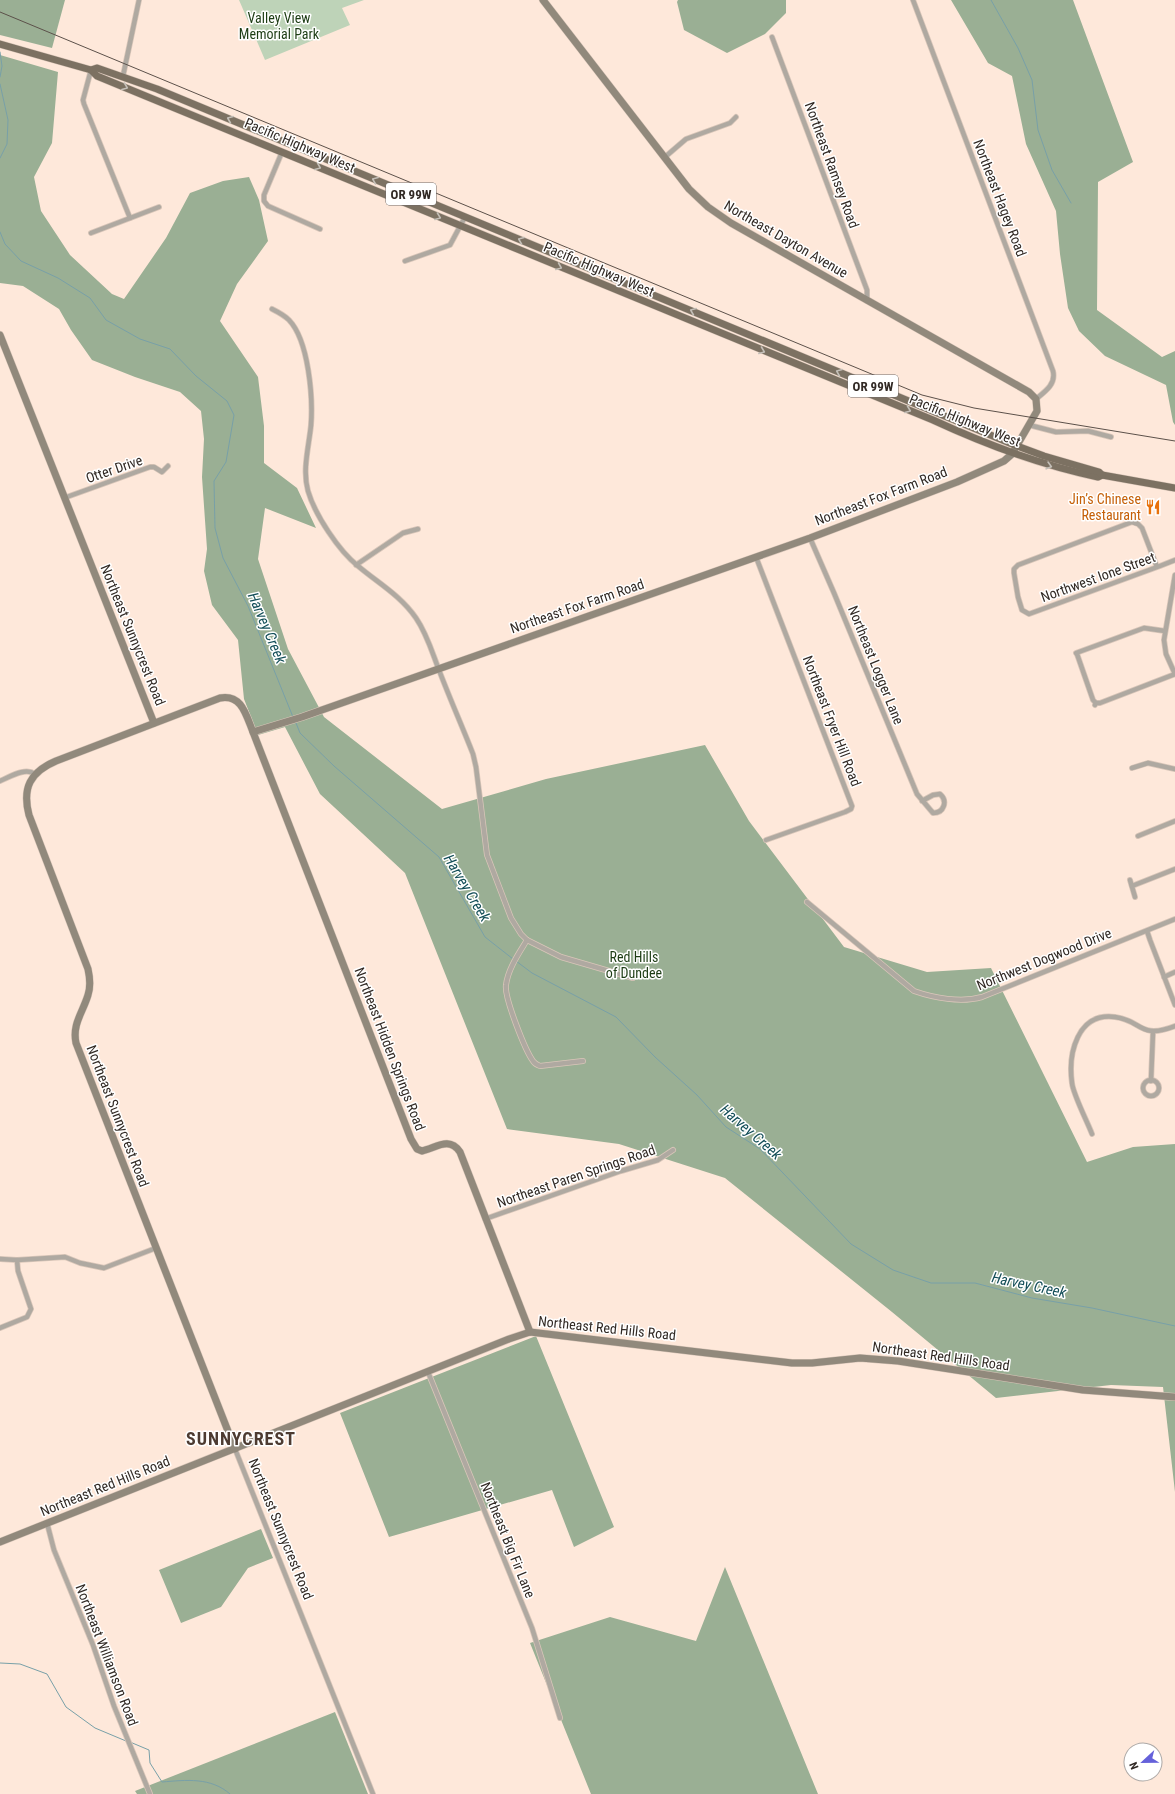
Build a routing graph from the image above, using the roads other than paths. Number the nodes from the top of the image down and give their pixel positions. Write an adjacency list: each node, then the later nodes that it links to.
1 (139, 0): 7 (street)
2 (543, 0): 10 (street, Northeast Dayton Avenue)
3 (913, 0): 21 (street, Northeast Hagey Road)
4 (772, 37): 18 (street, Northeast Ramsey Road)
5 (0, 44): 6 (main road, Pacific Highway West / OR 99W)
6 (91, 70): 7 (main road, Pacific Highway West / OR 99W); 9 (main road, Pacific Highway West / OR 99W, one-way to 9); 13 (street)
7 (123, 76): 12 (main road, Pacific Highway West / OR 99W, one-way to 7)
8 (736, 117): 10 (street)
9 (282, 152): 14 (main road, Pacific Highway West / OR 99W, one-way to 14); 15 (street)
10 (665, 157): 18 (street, Northeast Dayton Avenue)
11 (159, 207): 13 (street)
12 (465, 217): 14 (street); 24 (main road, Pacific Highway West / OR 99W, one-way to 12)
13 (130, 218): 16 (street)
14 (461, 226): 17 (street); 25 (main road, Pacific Highway West / OR 99W, one-way to 25)
15 (320, 229)
16 (90, 233)
17 (405, 261)
18 (867, 301): 21 (street, Northeast Dayton Avenue)
19 (272, 309): 34 (street)
20 (0, 335): 29 (street, Northeast Sunnycrest Road)
21 (1036, 399): 22 (street)
22 (1028, 426): 23 (street); 24 (street)
23 (1111, 437)
24 (1017, 446): 25 (street, Northeast Fox Farm Road); 27 (main road, Pacific Highway West / OR 99W)
25 (1012, 454): 27 (main road, Pacific Highway West / OR 99W, one-way to 27); 31 (street, Northeast Fox Farm Road)
26 (168, 466): 29 (street, Otter Drive)
27 (1102, 476): 28 (main road, Pacific Highway West / OR 99W)
28 (1175, 488)
29 (64, 498): 41 (street, Northeast Sunnycrest Road)
30 (418, 529): 34 (street)
31 (810, 538): 32 (street, Northeast Fox Farm Road); 47 (street, Northeast Logger Lane)
32 (756, 557): 39 (street, Northeast Fox Farm Road); 50 (street, Northeast Fryer Hill Road)
33 (1175, 560): 35 (street, Northwest Ione Street)
34 (356, 565): 39 (street)
35 (1157, 567): 35 (street, Northwest Ione Street)
36 (1175, 575): 37 (street)
37 (1174, 582): 38 (street)
38 (1165, 631): 40 (street); 40 (street)
39 (438, 669): 42 (street, Northeast Fox Farm Road); 58 (street)
40 (1175, 674)
41 (154, 723): 42 (street); 45 (street, Northeast Sunnycrest Road)
42 (253, 732): 69 (street, Northeast Hidden Springs Road)
43 (1132, 768): 44 (street)
44 (1175, 769)
45 (35, 774): 46 (street); 70 (street, Northeast Sunnycrest Road)
46 (0, 781)
47 (922, 801): 47 (street, Northeast Logger Lane)
48 (1175, 821): 49 (street)
49 (1138, 836)
50 (766, 840)
51 (1175, 869): 53 (street)
52 (1130, 880): 53 (street)
53 (1132, 886): 54 (street)
54 (1135, 897)
55 (807, 902): 57 (street, Northwest Dogwood Drive)
56 (1175, 919): 57 (street, Northwest Dogwood Drive)
57 (1147, 931): 60 (street)
58 (527, 940): 61 (street); 65 (street)
59 (1175, 972): 60 (street)
60 (1164, 977): 62 (street)
61 (633, 978)
62 (1175, 1005)
63 (1175, 1026): 64 (street)
64 (1153, 1032): 66 (street); 67 (street)
65 (583, 1061)
66 (1151, 1081)
67 (1092, 1134)
68 (673, 1150): 69 (street, Northeast Paren Springs Road)
69 (485, 1219): 74 (street, Northeast Hidden Springs Road)
70 (156, 1248): 72 (street); 77 (street, Northeast Sunnycrest Road)
71 (0, 1259): 72 (street)
72 (17, 1260): 73 (street)
73 (0, 1328)
74 (530, 1332): 75 (street, Northeast Red Hills Road); 76 (street, Northeast Red Hills Road)
75 (428, 1372): 77 (street, Northeast Red Hills Road); 80 (street, Northeast Big Fir Lane)
76 (1175, 1397)
77 (235, 1449): 78 (street, Northeast Red Hills Road); 82 (street, Northeast Sunnycrest Road)
78 (47, 1523): 79 (street, Northeast Red Hills Road); 81 (street, Northeast Williamson Road)
79 (0, 1542)
80 (560, 1718)
81 (150, 1794)
82 (373, 1794)

